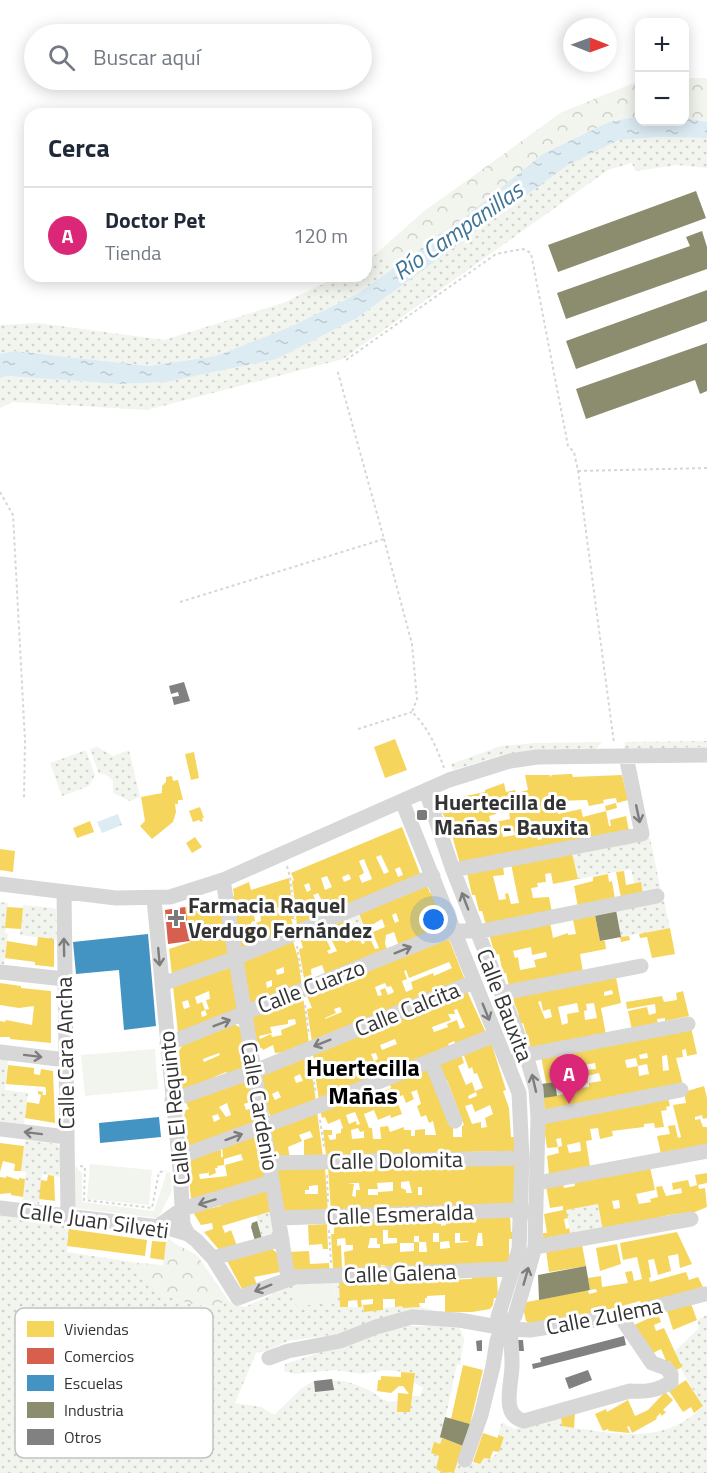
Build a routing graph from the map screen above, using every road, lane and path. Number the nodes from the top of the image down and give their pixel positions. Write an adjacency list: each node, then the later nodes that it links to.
1 (346, 360): 4 (path)
2 (337, 369): 6 (path)
3 (707, 468): 4 (path)
4 (578, 471): 10 (path)
5 (0, 492): 15 (path)
6 (384, 539): 7 (path); 8 (path)
7 (180, 602)
8 (412, 712): 9 (path); 13 (path)
9 (358, 729)
10 (613, 735)
11 (707, 754): 12 (street)
12 (626, 756): 14 (street); 20 (street, one-way to 20)
13 (444, 768)
14 (426, 790): 16 (street); 17 (street, Calle Bauxita)
15 (24, 799)
16 (402, 801): 18 (street, Calle Bauxita); 22 (street)
17 (437, 821): 18 (street); 20 (street, Calle Bauxita)
18 (414, 832): 21 (street, Calle Bauxita)
19 (293, 862): 27 (path)
20 (453, 870): 29 (street, Calle Bauxita, one-way to 20)
21 (433, 876): 28 (street, Calle Bauxita); 31 (street)
22 (223, 880): 26 (street); 31 (street, Calle Cardenio)
23 (0, 884): 24 (street)
24 (64, 892): 26 (street); 35 (street, Calle Cara Ancha, one-way to 24)
25 (657, 896): 29 (street, Calle Cuarzo)
26 (154, 899): 37 (street, Calle El Requinto, one-way to 37)
27 (296, 929)
28 (455, 931): 29 (street, Calle Cuarzo); 36 (street, Calle Bauxita); 40 (street, Calle Cuarzo, one-way to 28)
29 (477, 931): 38 (street, Calle Bauxita)
30 (297, 947): 34 (path)
31 (236, 957): 37 (street); 40 (street, Calle Cardenio)
32 (641, 966): 38 (street)
33 (0, 972): 35 (street)
34 (302, 976)
35 (64, 979): 47 (street, Calle Cara Ancha)
36 (474, 982): 42 (street, Calle Bauxita, one-way to 42); 51 (street, Calle Calcita, one-way to 51)
37 (162, 984): 44 (street, Calle El Requinto)
38 (502, 993): 46 (street, Calle Bauxita)
39 (305, 1001): 43 (path)
40 (244, 1013): 44 (street, Calle Cuarzo, one-way to 40); 51 (street, Calle Cardenio)
41 (688, 1024): 46 (street)
42 (495, 1035): 48 (street); 50 (street, Calle Bauxita)
43 (309, 1036)
44 (167, 1044): 53 (street, Calle El Requinto)
45 (0, 1052): 47 (street, one-way to 47)
46 (526, 1055): 50 (street); 56 (street, Calle Bauxita, one-way to 46)
47 (66, 1060): 60 (street, Calle Cara Ancha)
48 (431, 1061): 57 (street); 58 (street)
49 (311, 1062): 54 (path)
50 (507, 1063): 63 (street, Calle Bauxita)
51 (254, 1071): 53 (street, Calle Calcita); 58 (street, Calle Cardenio)
52 (681, 1090): 56 (street)
53 (172, 1100): 64 (street, Calle El Requinto)
54 (317, 1102)
55 (319, 1117): 61 (path)
56 (538, 1118): 69 (street, Calle Bauxita)
57 (455, 1121)
58 (264, 1126): 64 (street, one-way to 58); 65 (street, Calle Cardenio)
59 (0, 1129): 60 (street, one-way to 59)
60 (67, 1137): 74 (street, Calle Cara Ancha)
61 (324, 1150)
62 (707, 1151): 69 (street)
63 (522, 1158): 65 (street, Calle Dolomita); 73 (street, Calle Bauxita)
64 (176, 1163): 66 (path); 72 (street, Calle El Requinto)
65 (270, 1164): 68 (street, Calle Cardenio)
66 (83, 1166)
67 (327, 1166): 70 (path)
68 (273, 1182): 72 (street, one-way to 72); 75 (street, Calle Cardenio)
69 (537, 1183): 73 (street, Calle Bauxita)
70 (328, 1205)
71 (0, 1208): 74 (street, Calle Juan Silveti)
72 (182, 1209): 77 (street); 79 (street, Calle El Requinto)
73 (529, 1212): 75 (street, Calle Esmeralda); 81 (street, Calle Bauxita); 83 (street, Calle Bauxita)
74 (68, 1215): 77 (street, Calle Juan Silveti)
75 (279, 1218): 80 (street, Calle Cardenio)
76 (692, 1219): 81 (street)
77 (157, 1227): 79 (street, Calle Juan Silveti)
78 (329, 1230): 84 (path)
79 (188, 1234): 82 (street)
80 (282, 1239): 82 (street); 85 (street, Calle Cardenio)
81 (535, 1247): 88 (street, Calle Bauxita, one-way to 81)
82 (213, 1258): 85 (street, one-way to 82)
83 (513, 1269): 85 (street, Calle Galena); 88 (street, Calle Bauxita)
84 (331, 1272)
85 (288, 1278)
86 (705, 1294): 87 (street, Calle Zulema)
87 (622, 1322): 88 (street, Calle Zulema); 88 (street)
88 (506, 1329): 89 (street, Calle Zulema); 90 (street, Calle Bauxita)
89 (269, 1358)
90 (465, 1460)

